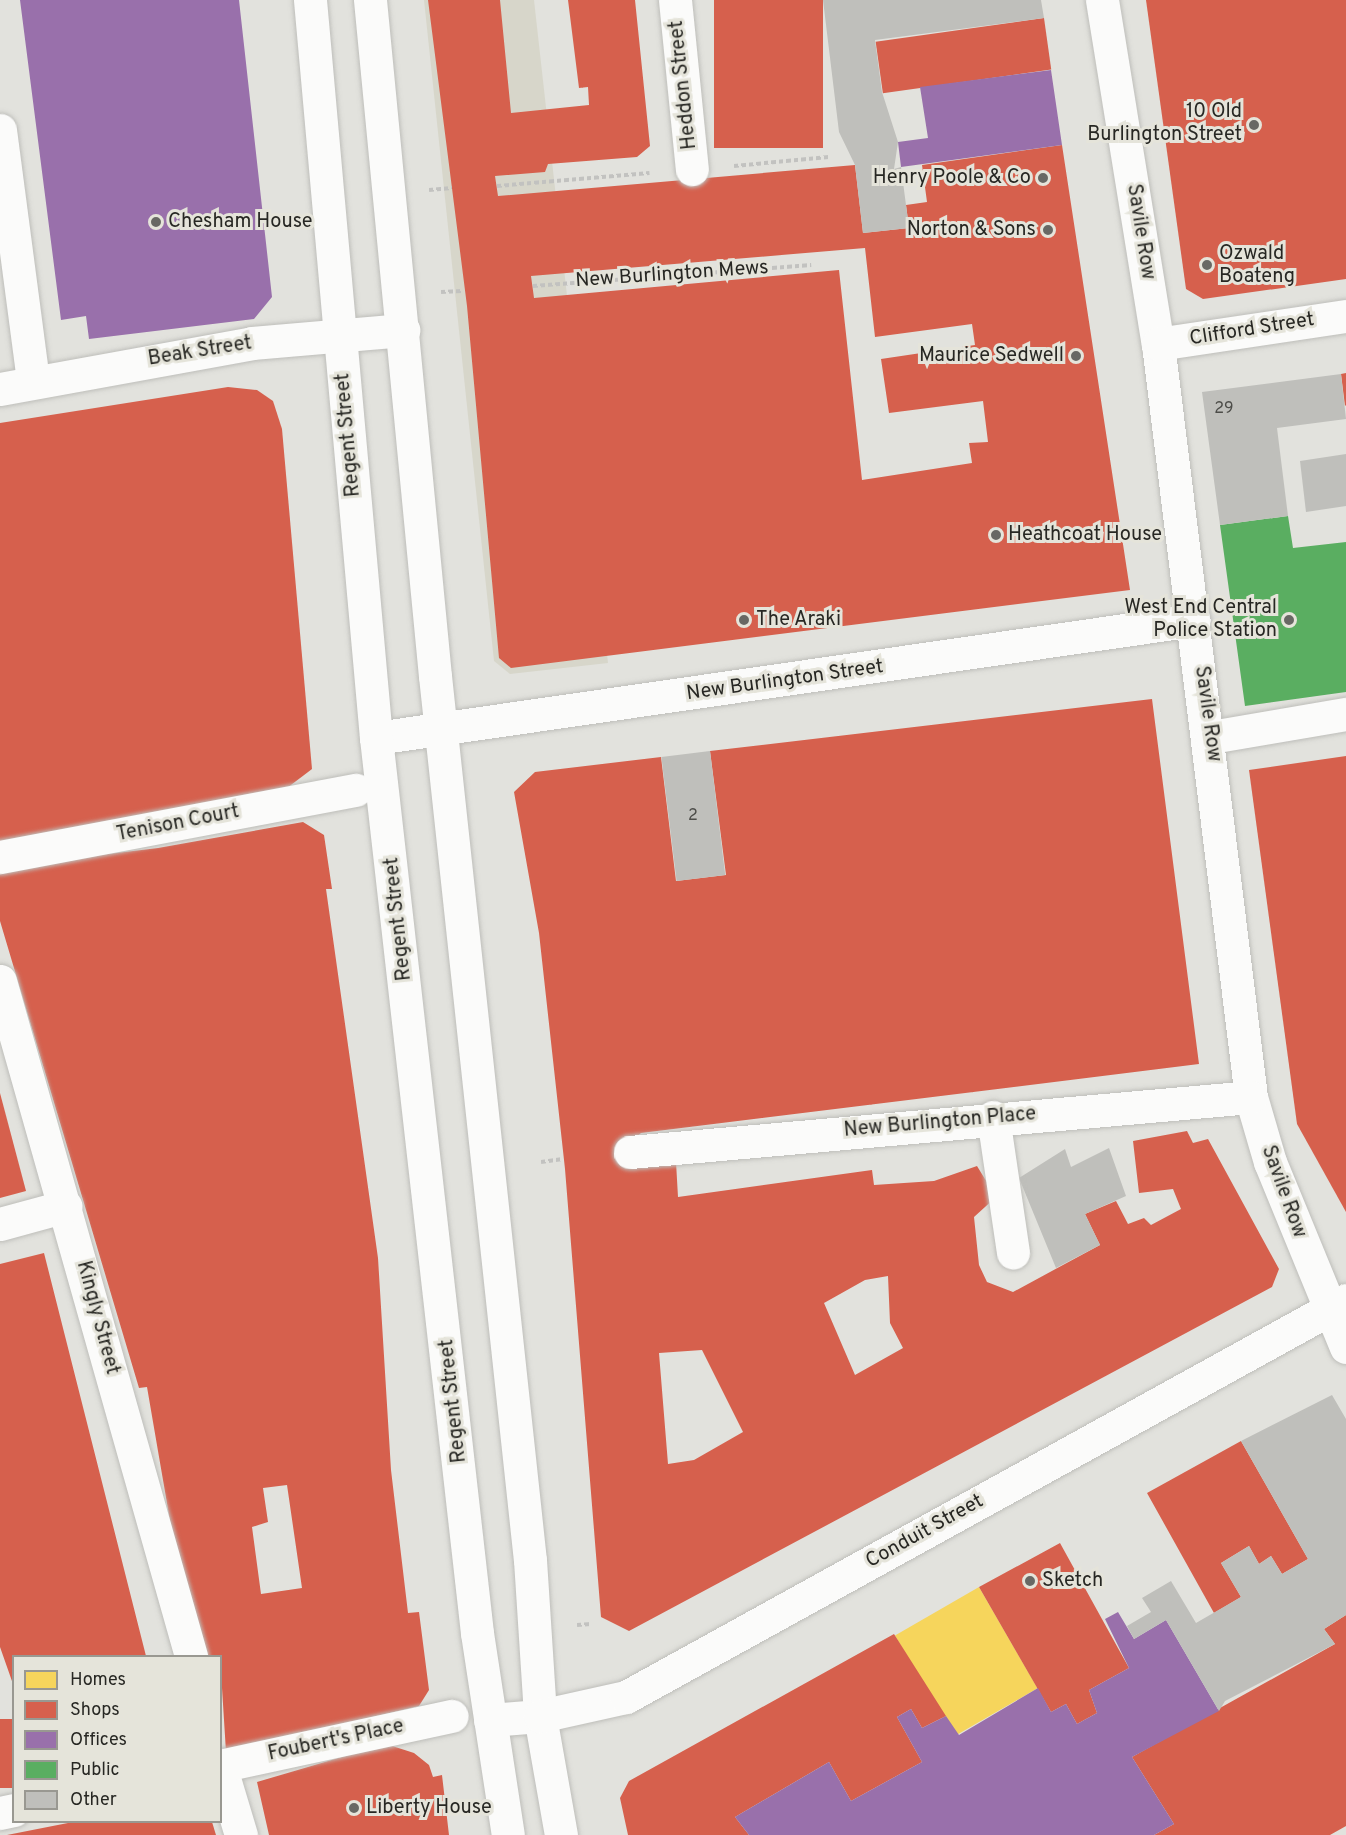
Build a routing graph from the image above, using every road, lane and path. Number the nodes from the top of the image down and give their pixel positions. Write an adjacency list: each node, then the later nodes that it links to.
1 (310, 0): 17 (street, Regent Street)
2 (370, 0): 16 (street)
3 (675, 0): 6 (street, Heddon Street)
4 (1102, 0): 18 (street, Savile Row)
5 (0, 130): 19 (street)
6 (692, 170)
7 (526, 183): 8 (path)
8 (497, 186)
9 (452, 188): 10 (path)
10 (420, 190)
11 (811, 265): 12 (path, New Burlington Mews)
12 (533, 285)
13 (462, 291): 14 (path)
14 (432, 292)
15 (1346, 316): 18 (street, Clifford Street)
16 (403, 330): 17 (street, Beak Street); 23 (street)
17 (340, 334): 19 (street, Beak Street); 25 (street, Regent Street)
18 (1158, 344): 21 (street, Savile Row)
19 (33, 381): 20 (street, Beak Street)
20 (0, 389)
21 (1194, 620): 23 (street, New Burlington Street); 24 (street, Savile Row)
22 (1346, 714): 24 (street)
23 (441, 731): 25 (street, New Burlington Street); 41 (street)
24 (1211, 737): 29 (street, Savile Row)
25 (376, 738): 42 (street, Regent Street)
26 (356, 790): 27 (street, Tenison Court)
27 (0, 857)
28 (0, 981): 34 (street, Kingly Street)
29 (1251, 1097): 30 (street, New Burlington Place); 37 (street, Savile Row)
30 (993, 1117): 31 (street, New Burlington Place); 36 (street)
31 (630, 1152)
32 (563, 1159): 33 (path)
33 (541, 1162)
34 (66, 1206): 35 (street); 39 (street, Kingly Street)
35 (0, 1224)
36 (1014, 1253)
37 (1337, 1305): 38 (street, Savile Row); 41 (street, Conduit Street)
38 (1346, 1347)
39 (190, 1655)
40 (452, 1716): 43 (street, Foubert's Place)
41 (540, 1716): 42 (street, Conduit Street); 47 (street)
42 (490, 1720): 46 (street, Regent Street)
43 (222, 1766)
44 (222, 1770): 45 (street)
45 (240, 1835)
46 (508, 1835)
47 (561, 1835)

